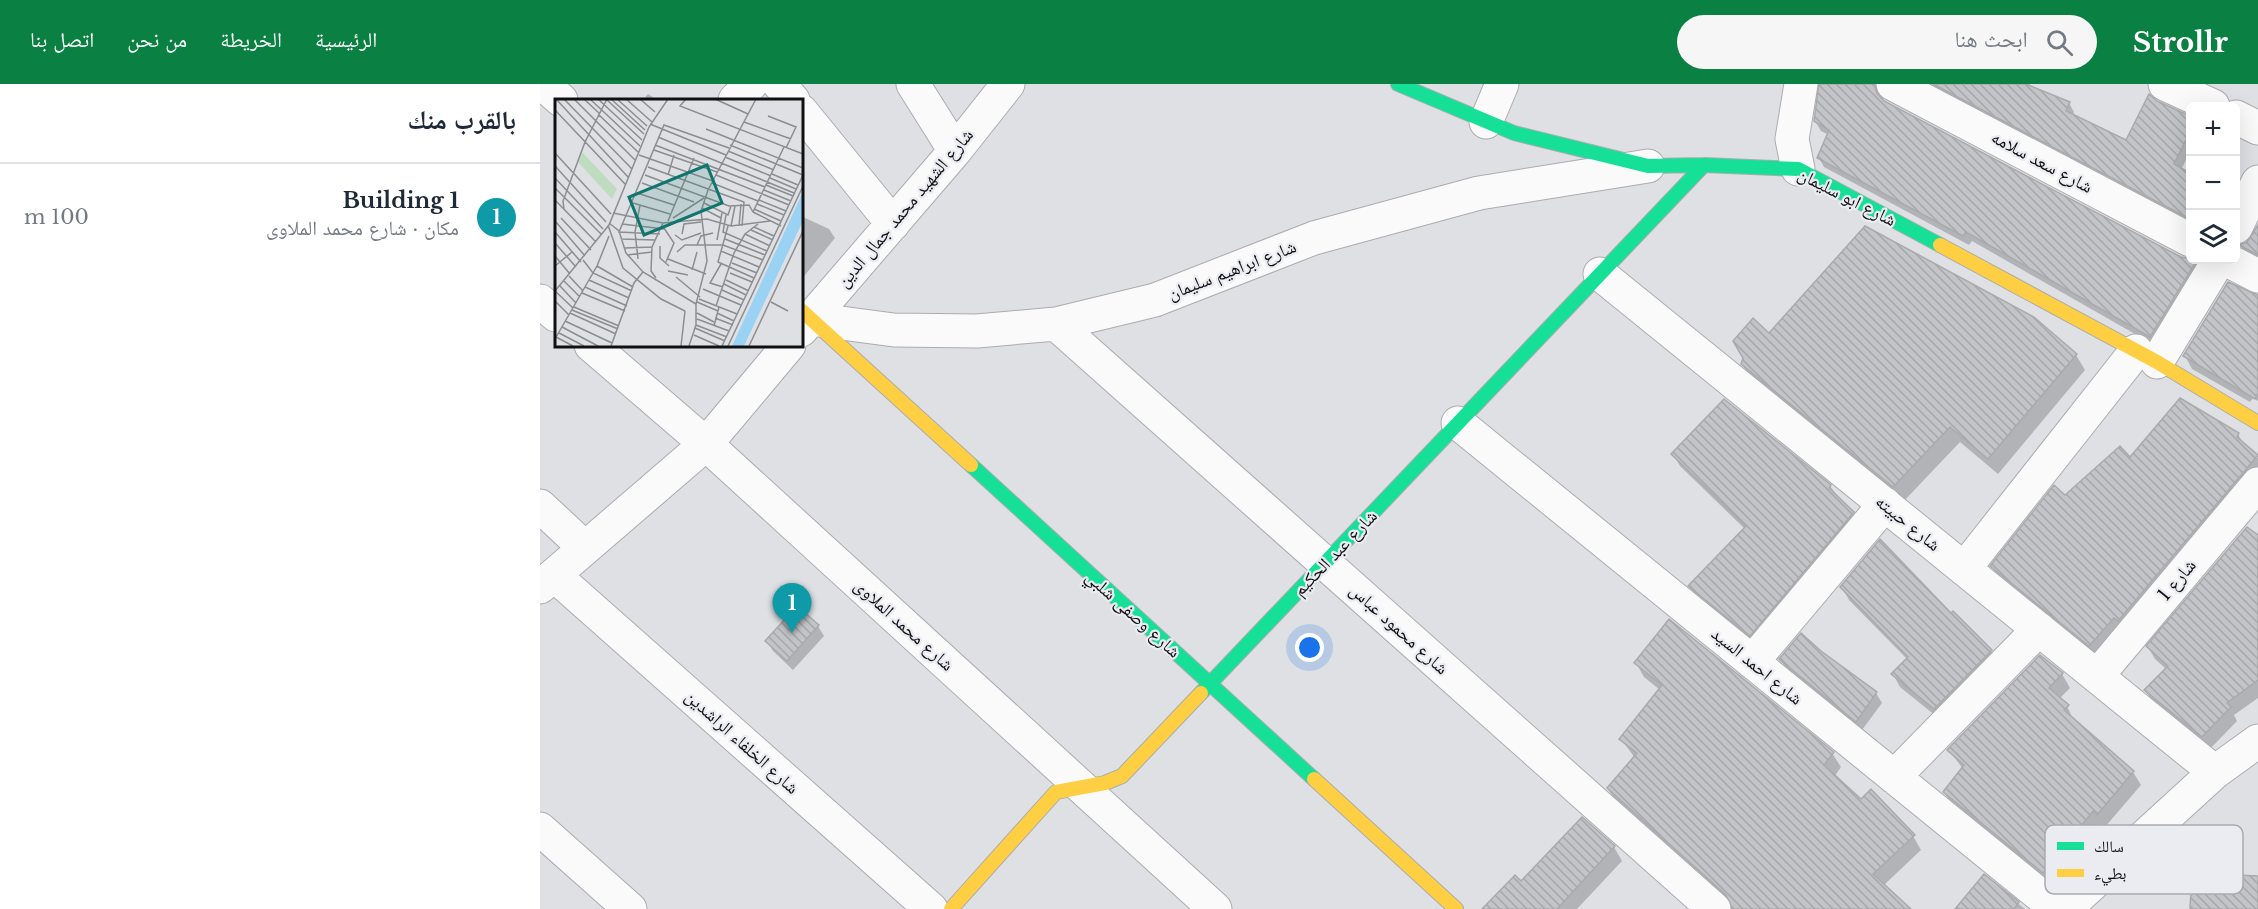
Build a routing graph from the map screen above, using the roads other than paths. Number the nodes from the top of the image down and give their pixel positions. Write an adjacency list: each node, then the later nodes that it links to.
1 (543, 84): 11 (street)
2 (751, 84): 12 (street)
3 (779, 84): 13 (street)
4 (913, 84): 19 (street)
5 (1008, 84): 19 (street, شارع الشهيد محمد جمال الدين)
6 (1398, 84): 17 (street, شارع ابو سليمان)
7 (1502, 84): 17 (street)
8 (1801, 84): 22 (street)
9 (1893, 84): 26 (street, شارع سعد سلامه)
10 (2165, 84): 14 (street)
11 (560, 99)
12 (736, 99)
13 (792, 99)
14 (2204, 102)
15 (802, 112): 25 (street)
16 (2240, 119): 18 (street)
17 (1486, 122): 21 (street, شارع ابو سليمان)
18 (2258, 128)
19 (955, 151): 25 (street, شارع الشهيد محمد جمال الدين)
20 (1704, 165): 21 (street, شارع ابو سليمان); 22 (street, شارع ابو سليمان); 29 (street, شارع عبد الحكيم)
21 (1648, 166): 34 (street, شارع ابراهيم سليمان)
22 (1798, 169): 37 (street, شارع ابو سليمان)
23 (2258, 182): 24 (street)
24 (2240, 217)
25 (893, 224): 33 (street, شارع الشهيد محمد جمال الدين)
26 (2186, 238)
27 (2216, 264): 37 (street)
28 (2235, 264): 30 (street)
29 (1600, 274): 38 (street, شارع عبد الحكيم); 42 (street, شارع حبيته)
30 (2258, 276)
31 (540, 301): 32 (street)
32 (555, 314)
33 (804, 320): 34 (street, شارع ابراهيم سليمان); 51 (street, شارع وصفى شلبي)
34 (1056, 324): 45 (street, شارع محمود عباس)
35 (592, 346): 40 (street, شارع محمد الملاوى)
36 (788, 346): 40 (street)
37 (2146, 356): 39 (street, شارع ابو سليمان); 46 (street)
38 (1458, 423): 45 (street, شارع عبد الحكيم); 49 (street, شارع احمد السيد)
39 (2258, 423)
40 (706, 444): 44 (street); 55 (street, شارع محمد الملاوى)
41 (2258, 484): 50 (street, شارع 1)
42 (1885, 504): 46 (street, شارع حبيته); 49 (street)
43 (540, 506): 44 (street)
44 (585, 548): 47 (street)
45 (1325, 563): 51 (street, شارع عبد الحكيم); 64 (street, شارع محمود عباس)
46 (1964, 569): 48 (street, شارع حبيته)
47 (547, 581): 60 (street, شارع الخلفاء الراشدين)
48 (2039, 629): 50 (street, شارع حبيته); 54 (street)
49 (1752, 662): 54 (street, شارع احمد السيد)
50 (2097, 676): 53 (street, شارع حبيته)
51 (1210, 684): 55 (street, شارع عبد الحكيم); 63 (street, شارع وصفى شلبي)
52 (2258, 741): 53 (street)
53 (2216, 772): 56 (street)
54 (1894, 777): 65 (street, شارع احمد السيد)
55 (1081, 786): 61 (street, شارع عبد الحكيم); 62 (street, شارع محمد الملاوى)
56 (2158, 825)
57 (540, 829): 59 (street)
58 (2082, 894): 66 (street)
59 (630, 909)
60 (931, 909)
61 (951, 909)
62 (1215, 909)
63 (1456, 909)
64 (1714, 909)
65 (2057, 909)
66 (2065, 909)

